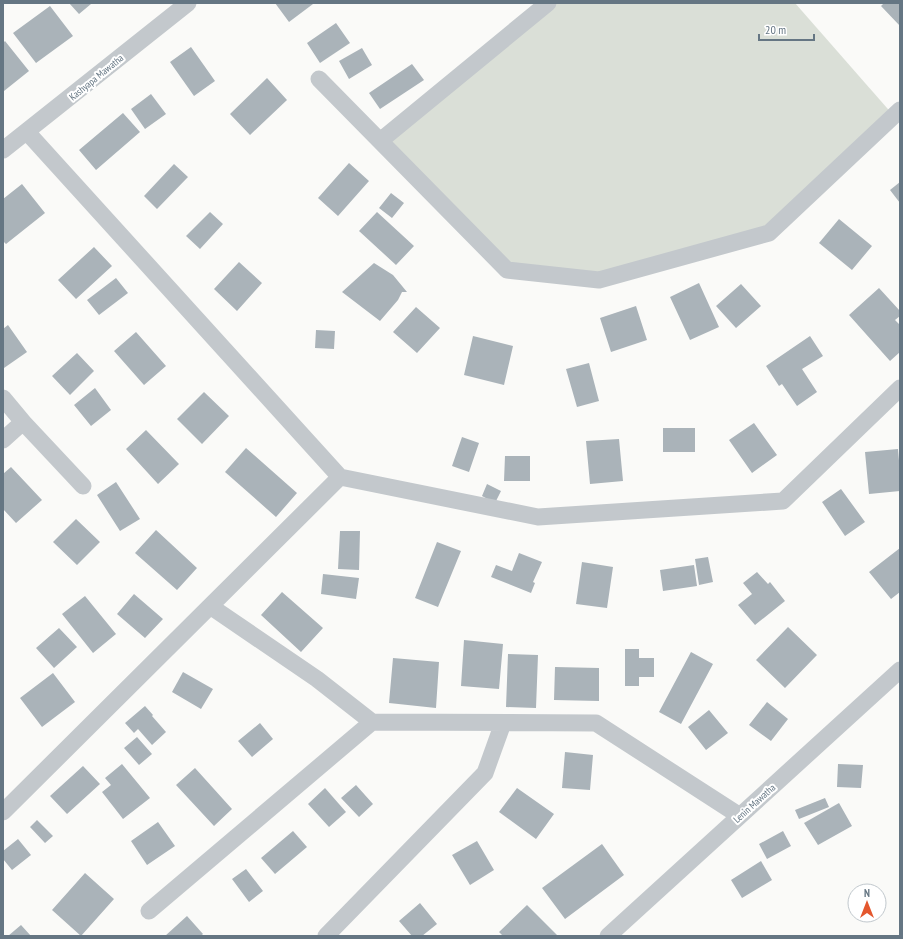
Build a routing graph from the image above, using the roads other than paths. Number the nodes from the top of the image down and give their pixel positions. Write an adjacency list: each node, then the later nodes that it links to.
1 (188, 3): 5 (street, Kashyapa Mawatha)
2 (548, 3): 6 (street)
3 (319, 79): 6 (street)
4 (900, 110): 6 (street)
5 (27, 132): 7 (street, Kashyapa Mawatha); 12 (street)
6 (380, 141)
7 (3, 150)
8 (900, 388): 12 (street)
9 (3, 398): 10 (street)
10 (23, 422): 11 (street); 13 (street)
11 (3, 440)
12 (340, 477): 14 (street)
13 (83, 486)
14 (210, 606): 16 (street); 18 (street)
15 (900, 670): 19 (street, Lenin Mawatha)
16 (372, 722): 17 (street); 20 (street)
17 (503, 723): 19 (street); 21 (street)
18 (3, 812)
19 (740, 816): 22 (street, Lenin Mawatha)
20 (149, 911)
21 (326, 936)
22 (608, 936)

